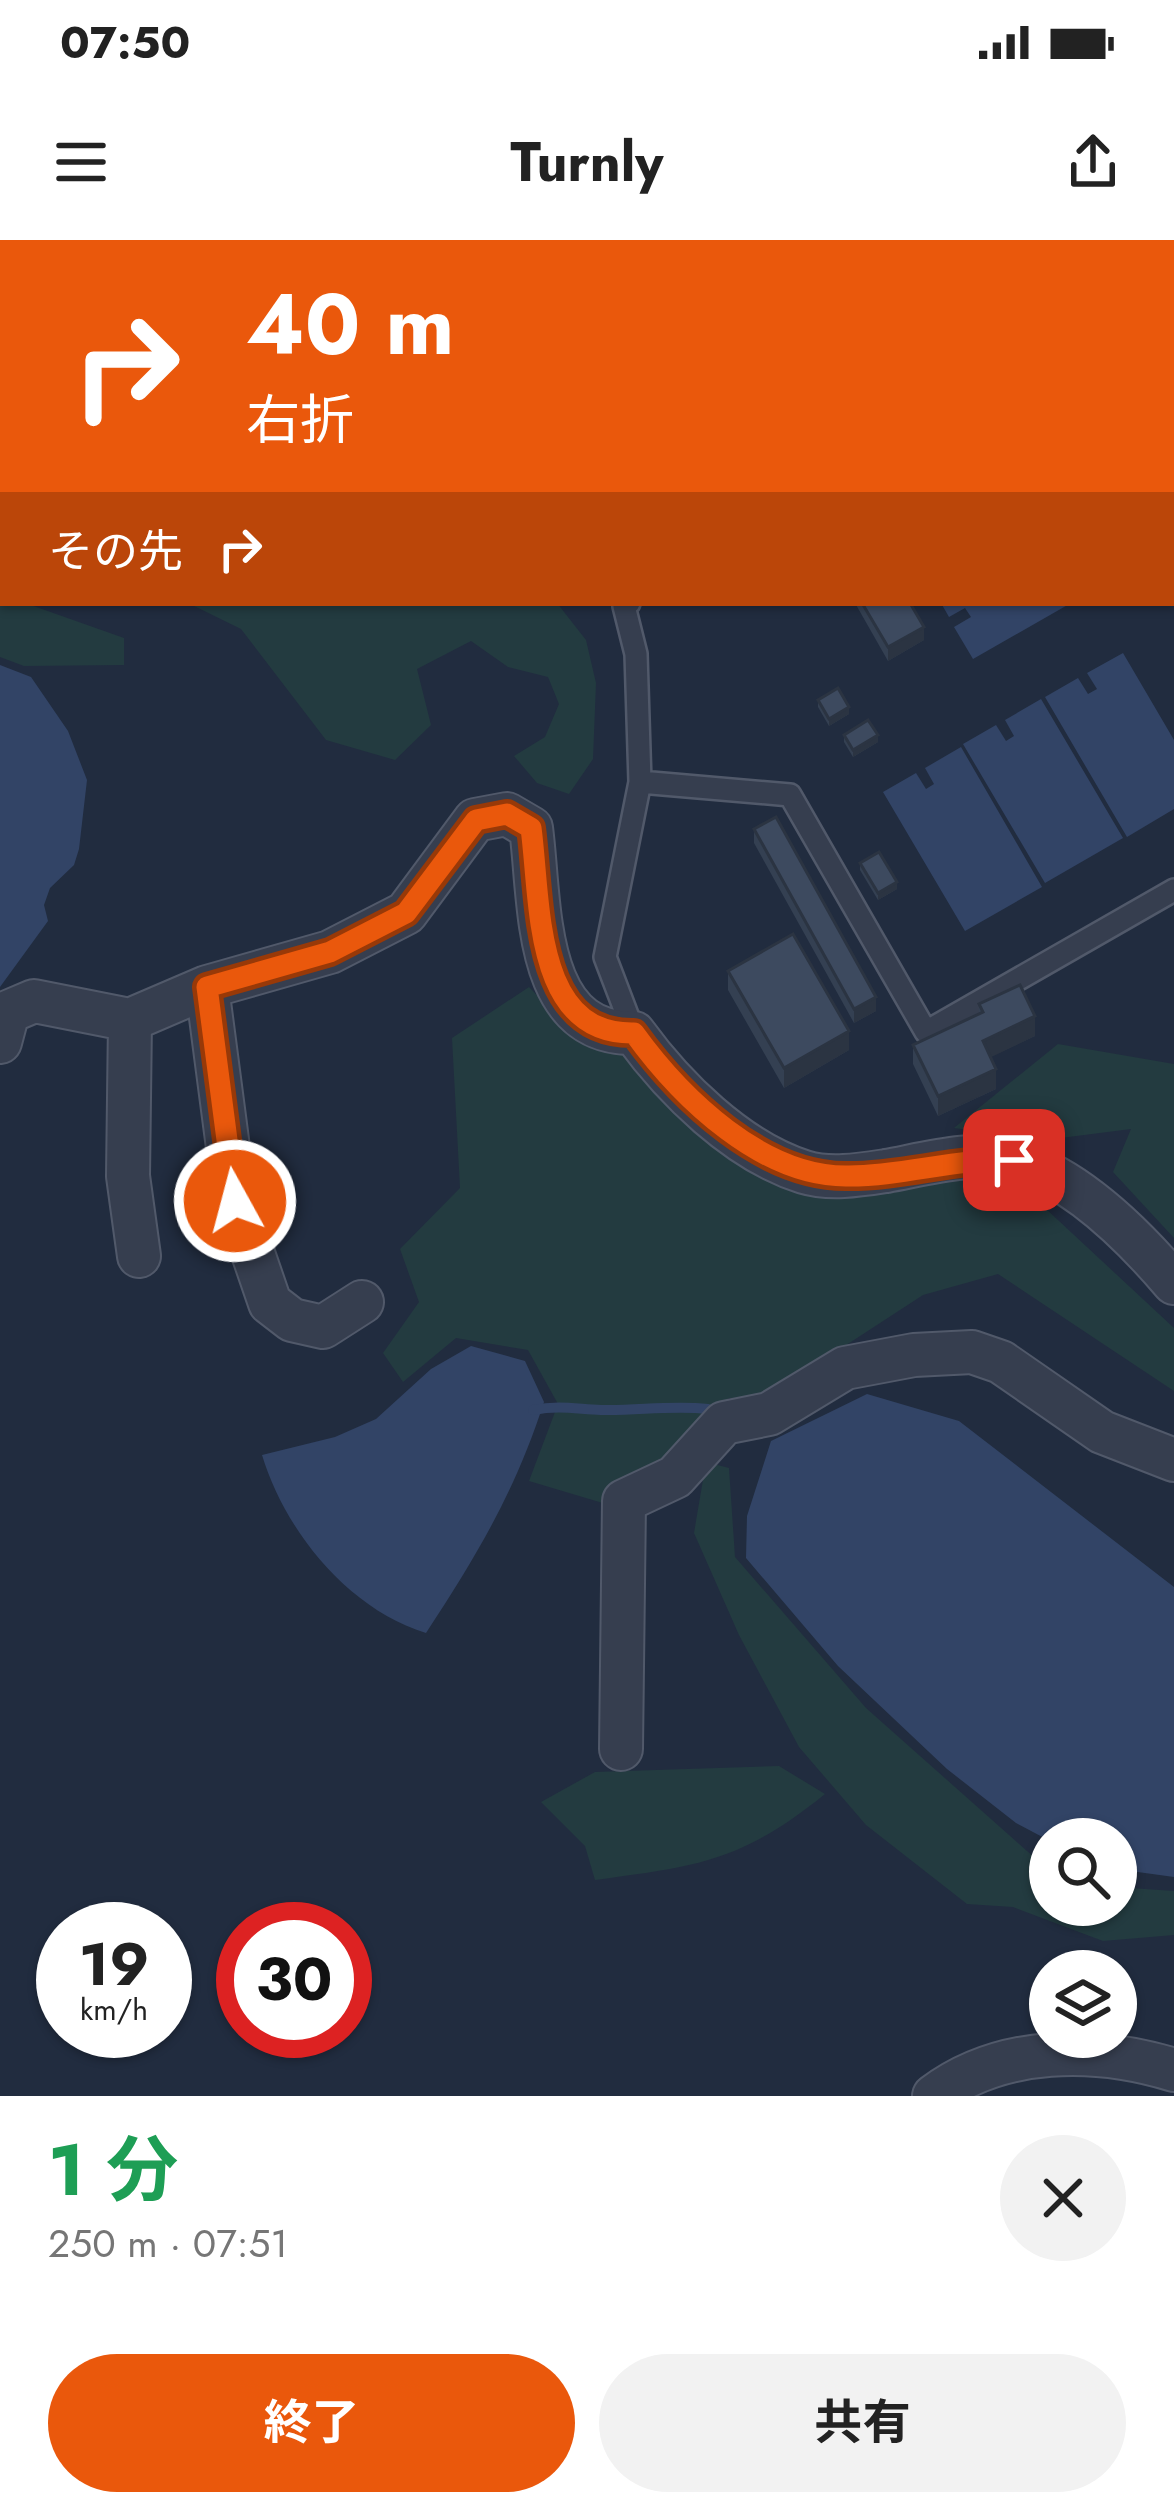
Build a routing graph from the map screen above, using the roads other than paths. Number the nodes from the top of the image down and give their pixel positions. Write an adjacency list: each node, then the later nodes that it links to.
1 (624, 606): 2 (lane)
2 (640, 782): 3 (lane); 6 (lane)
3 (1174, 890)
4 (207, 987): 5 (street); 6 (street); 10 (street)
5 (130, 1020): 7 (street); 8 (street)
6 (634, 1033): 9 (street)
7 (0, 1042)
8 (140, 1256)
9 (1174, 1283)
10 (362, 1302)
11 (1174, 1460): 12 (street)
12 (621, 1749)
13 (1174, 2069): 14 (street)
14 (934, 2096)

